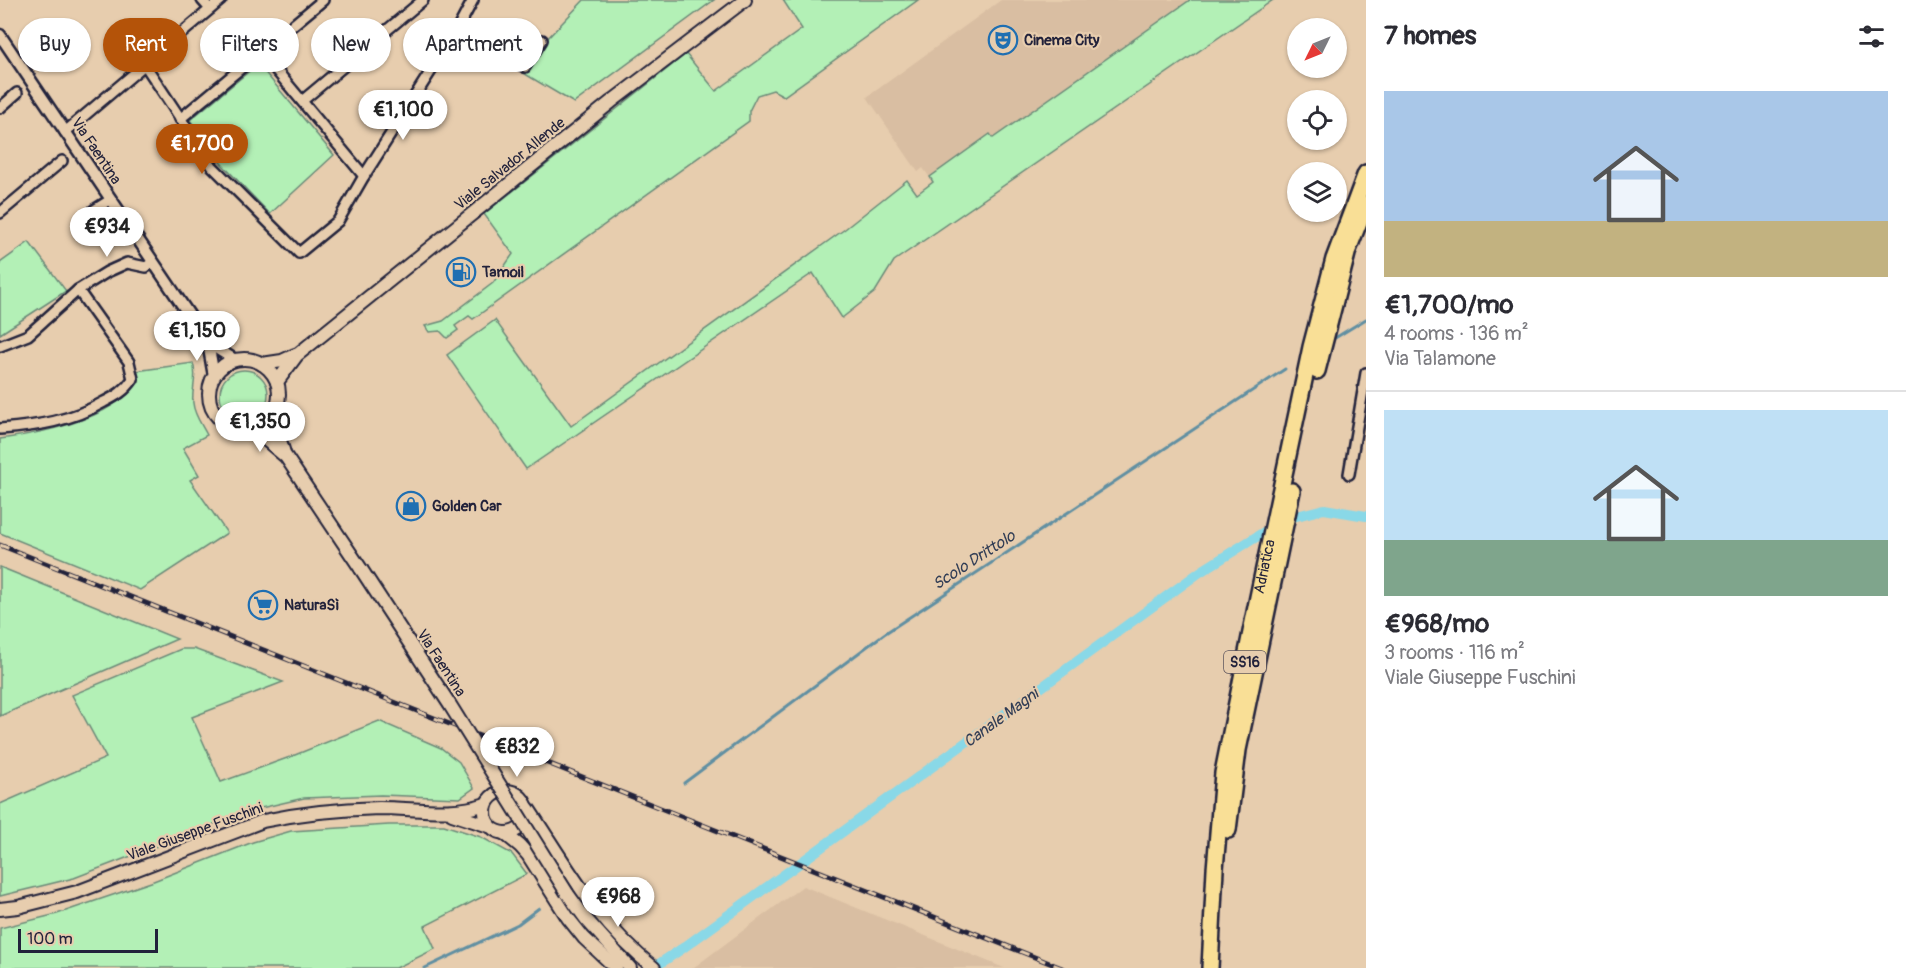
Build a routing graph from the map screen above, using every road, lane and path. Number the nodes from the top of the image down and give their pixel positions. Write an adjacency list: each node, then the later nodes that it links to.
1 (202, 0): 7 (street)
2 (221, 0): 7 (street)
3 (323, 0): 9 (street)
4 (423, 0): 19 (street)
5 (472, 0): 8 (street)
6 (745, 0): 34 (main road, Viale Salvador Allende)
7 (210, 9): 10 (street)
8 (463, 18)
9 (299, 20)
10 (188, 28)
11 (0, 35): 12 (street, Via Faentina)
12 (3, 47): 22 (street, Via Faentina)
13 (138, 72): 22 (street)
14 (150, 72): 21 (street)
15 (236, 72): 21 (street)
16 (278, 72): 19 (street)
17 (430, 72): 25 (street)
18 (17, 93): 20 (street)
19 (302, 101): 25 (street)
20 (0, 108)
21 (180, 118): 25 (street)
22 (65, 132): 26 (street, Via Faentina)
23 (62, 161): 29 (street)
24 (1366, 173): 44 (highway, Adriatica / SS16)
25 (364, 176)
26 (110, 200): 28 (street); 30 (street, Via Faentina)
27 (1366, 204): 44 (highway, Adriatica / SS16)
28 (94, 210)
29 (0, 213)
30 (153, 262): 31 (street); 32 (street, Via Faentina)
31 (78, 290): 33 (street); 42 (street)
32 (208, 343): 35 (street, Via Faentina); 38 (street, Via Faentina)
33 (0, 346)
34 (297, 355): 36 (main road, Viale Salvador Allende); 39 (main road, Viale Salvador Allende)
35 (235, 360): 36 (main road); 38 (main road)
36 (262, 364): 39 (main road)
37 (1366, 373): 45 (street)
38 (214, 376): 41 (main road)
39 (277, 382): 40 (main road)
40 (272, 416): 41 (main road); 43 (main road, Via Faentina)
41 (252, 428): 43 (main road, Via Faentina)
42 (0, 429)
43 (286, 457): 52 (main road, Via Faentina, bridge)
44 (1293, 458): 54 (highway, Adriatica / SS16); 55 (highway, Adriatica / SS16)
45 (1349, 474)
46 (486, 804): 47 (main road); 48 (main road, Viale Giuseppe Fuschini); 49 (main road)
47 (528, 808): 50 (main road); 52 (main road)
48 (442, 812): 49 (main road, Viale Giuseppe Fuschini); 51 (main road, Viale Giuseppe Fuschini)
49 (489, 826): 50 (main road)
50 (504, 833): 52 (main road)
51 (0, 909)
52 (630, 964): 53 (main road)
53 (654, 968)
54 (1210, 968)
55 (1220, 968)

